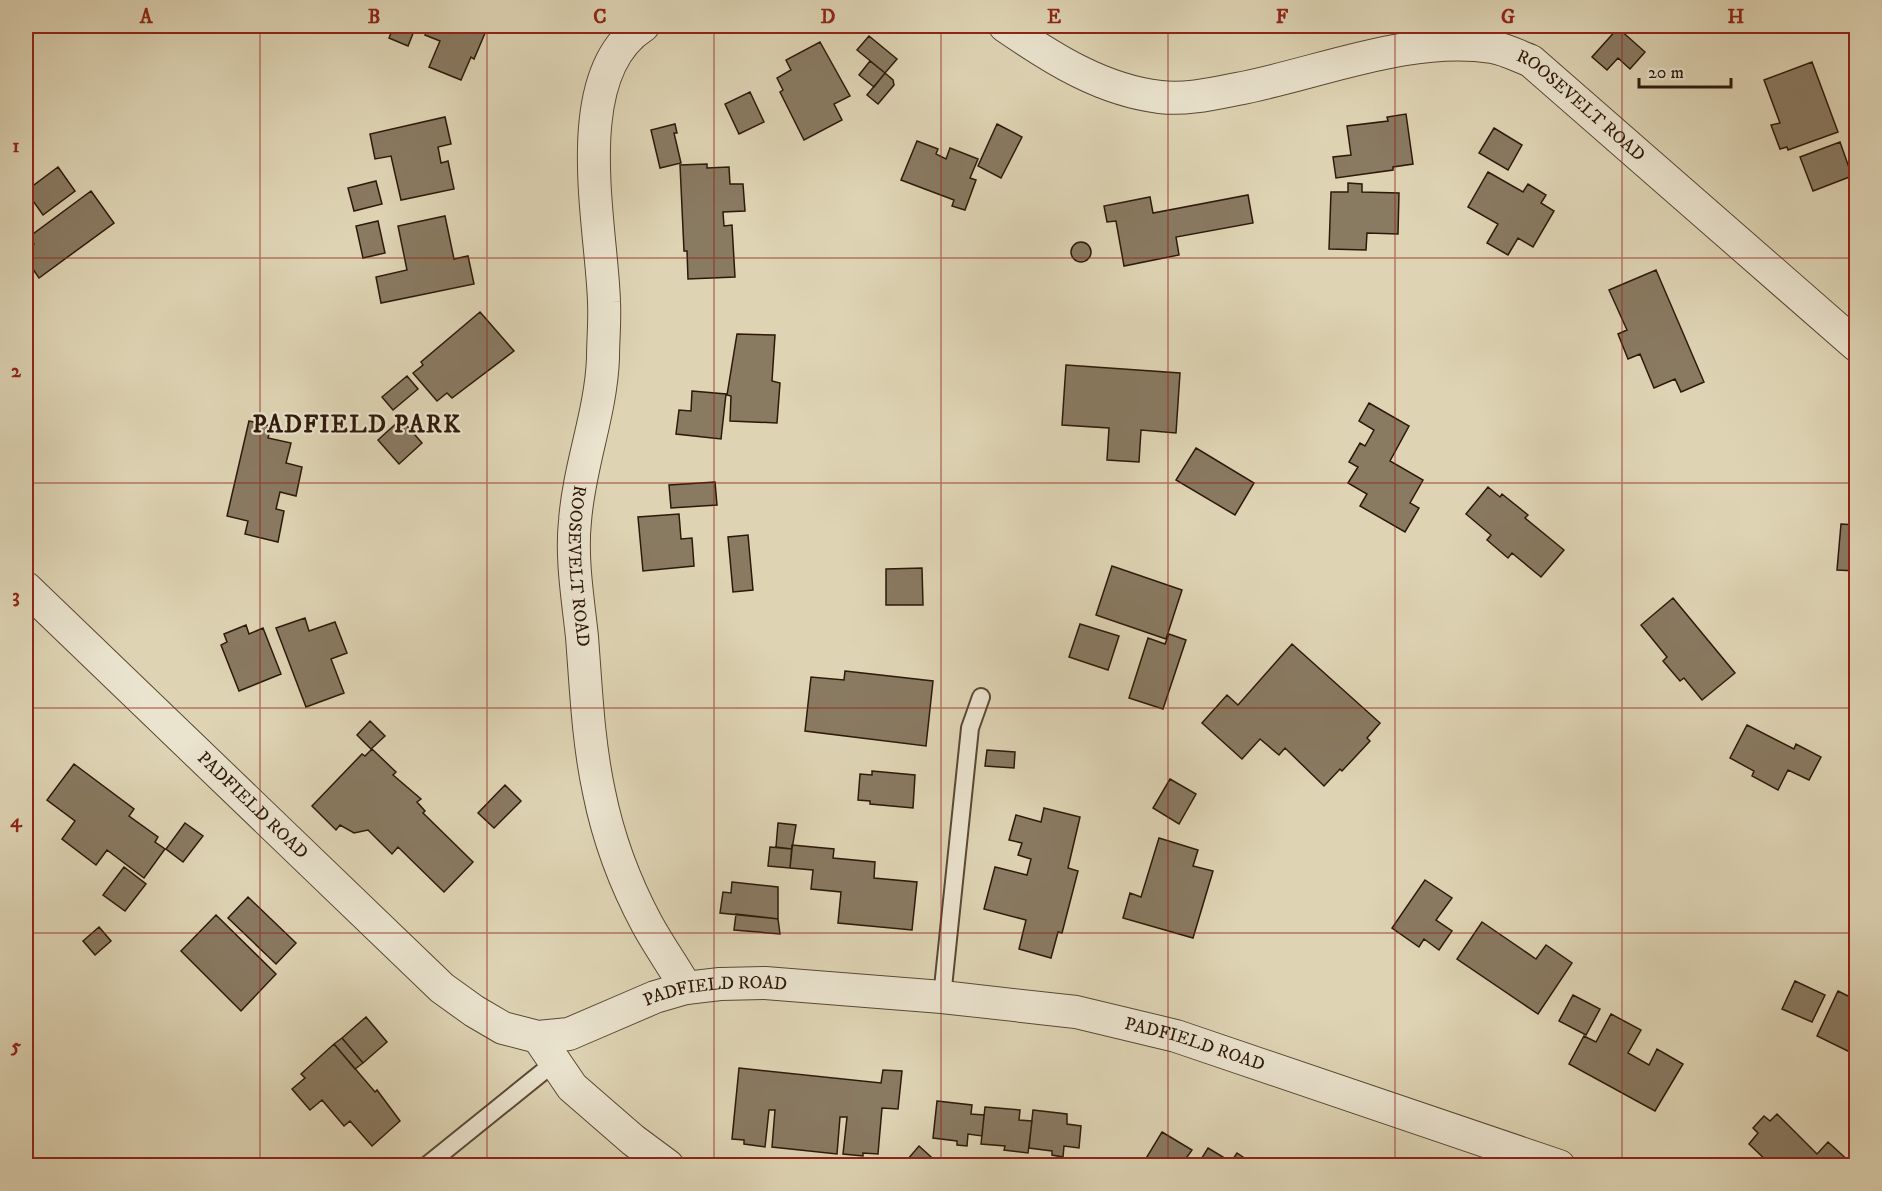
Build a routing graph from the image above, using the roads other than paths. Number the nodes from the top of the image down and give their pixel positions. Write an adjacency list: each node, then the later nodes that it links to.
1 (1005, 26): 3 (street, ROOSEVELT ROAD)
2 (639, 27): 6 (street, ROOSEVELT ROAD)
3 (1857, 345)
4 (26, 588): 8 (street, PADFIELD ROAD)
5 (981, 697): 7 (lane)
6 (686, 988): 7 (street, PADFIELD ROAD); 8 (street, PADFIELD ROAD)
7 (942, 997): 12 (street, PADFIELD ROAD)
8 (538, 1037): 9 (street)
9 (555, 1062): 10 (lane); 11 (street)
10 (426, 1166)
11 (668, 1166)
12 (1559, 1166)

